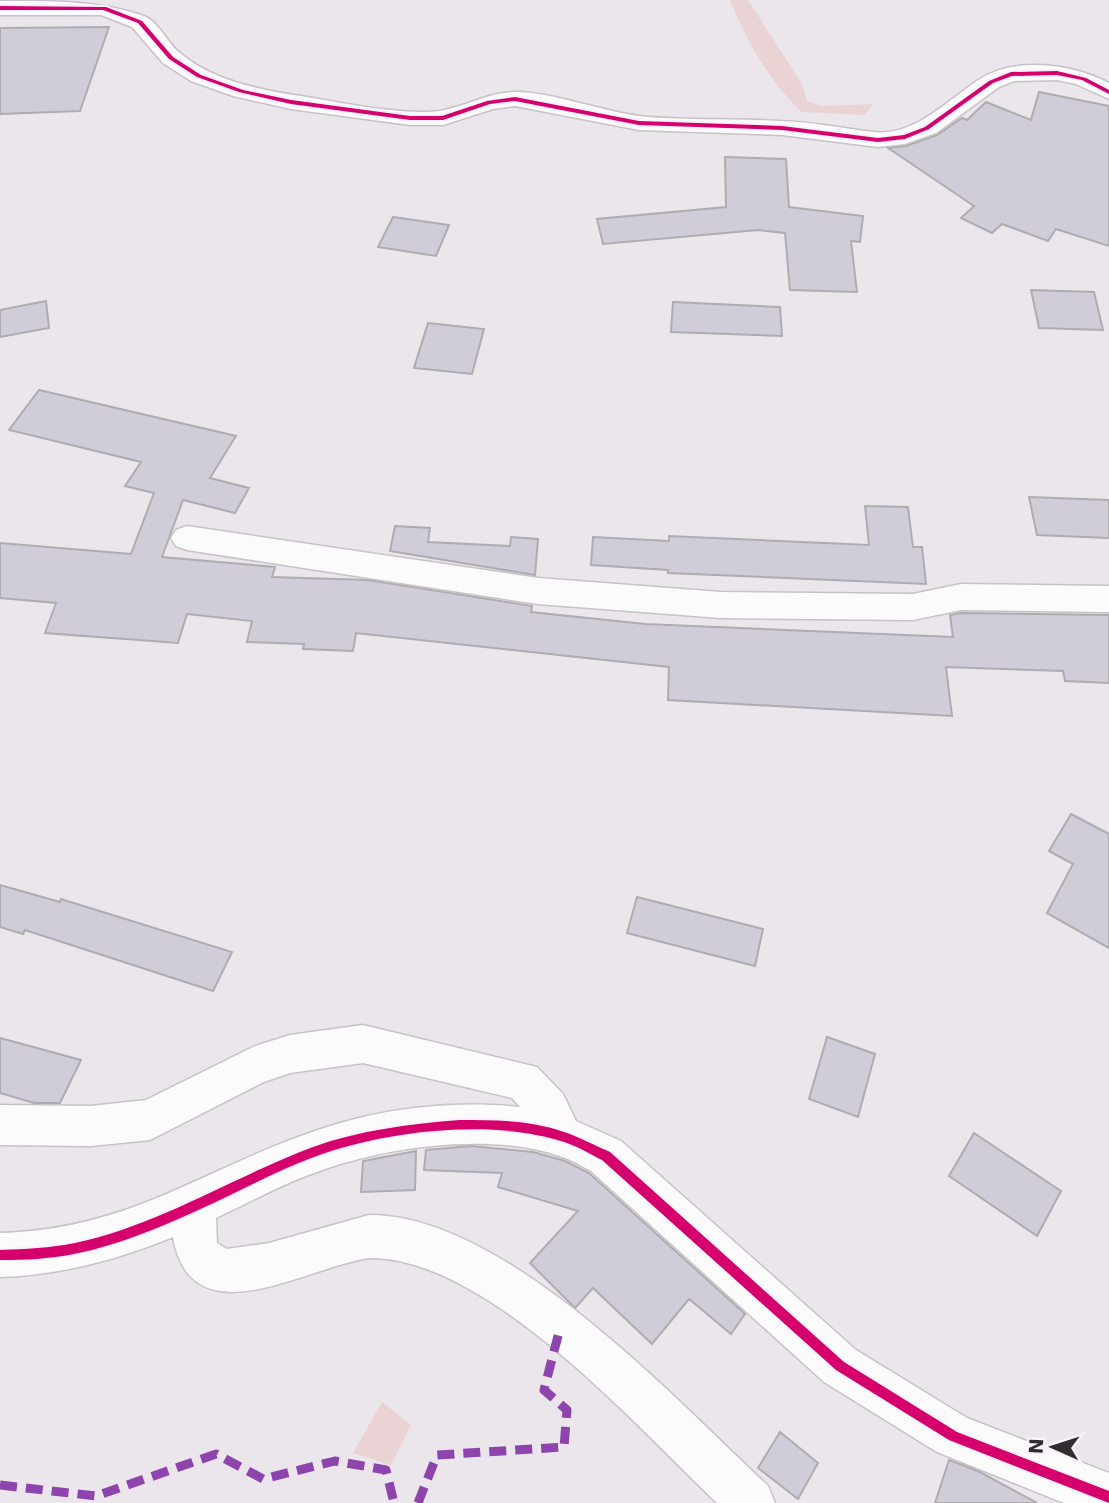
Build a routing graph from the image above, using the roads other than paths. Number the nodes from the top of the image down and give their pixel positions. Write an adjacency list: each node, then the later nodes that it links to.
1 (0, 8): 2 (street)
2 (1109, 92)
3 (187, 538): 4 (street)
4 (1109, 599)
5 (0, 1125): 6 (street)
6 (562, 1136): 7 (street); 9 (street)
7 (195, 1205): 8 (street); 10 (street)
8 (0, 1255)
9 (1109, 1497)
10 (751, 1503)

